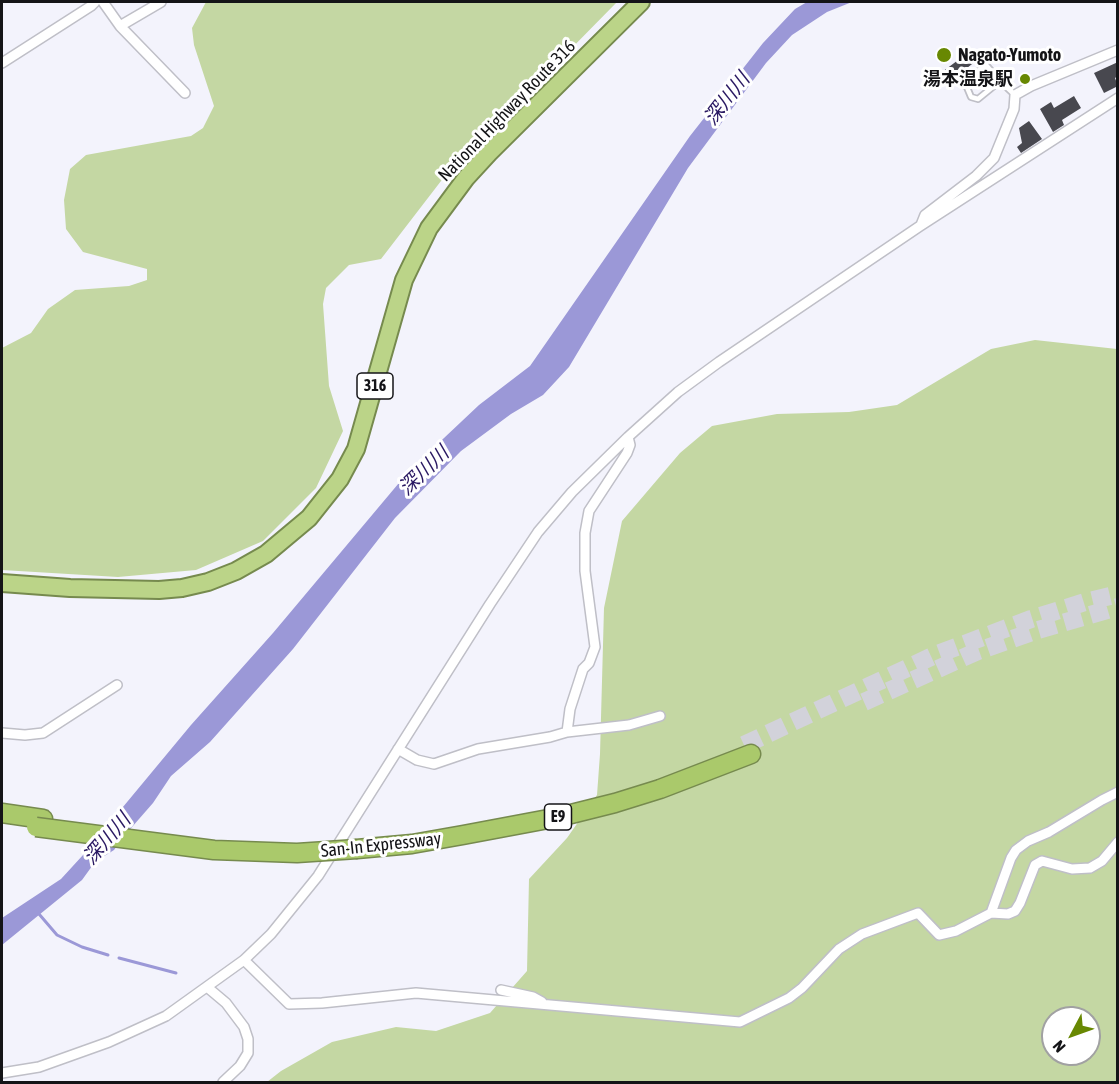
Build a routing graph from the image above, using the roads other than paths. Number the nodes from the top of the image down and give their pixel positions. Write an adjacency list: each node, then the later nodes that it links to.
1 (95, 2): 7 (street)
2 (103, 2): 5 (street)
3 (161, 2): 5 (street)
4 (641, 2): 14 (highway, National Highway Route 316 / 316)
5 (120, 26): 9 (street)
6 (1118, 50): 10 (street)
7 (2, 63)
8 (1000, 81): 8 (lane); 10 (lane)
9 (185, 93)
10 (1015, 95): 12 (street)
11 (1118, 98): 12 (street)
12 (920, 226): 13 (street)
13 (628, 437): 17 (street); 19 (street)
14 (2, 583)
15 (117, 686): 18 (street)
16 (660, 716): 17 (street)
17 (567, 732): 19 (street)
18 (2, 733)
19 (398, 749): 27 (street)
20 (748, 749): 24 (highway, San-In Expressway / E9, bridge)
21 (1118, 792): 26 (street)
22 (2, 813): 24 (highway, San-In Expressway / E9)
23 (2, 823): 24 (highway, San-In Expressway / E9)
24 (40, 823)
25 (1118, 842): 26 (street)
26 (991, 914): 30 (street)
27 (244, 960): 28 (street); 30 (street)
28 (207, 987): 31 (street); 32 (street)
29 (501, 990): 30 (street)
30 (547, 1004)
31 (2, 1073)
32 (223, 1083)

